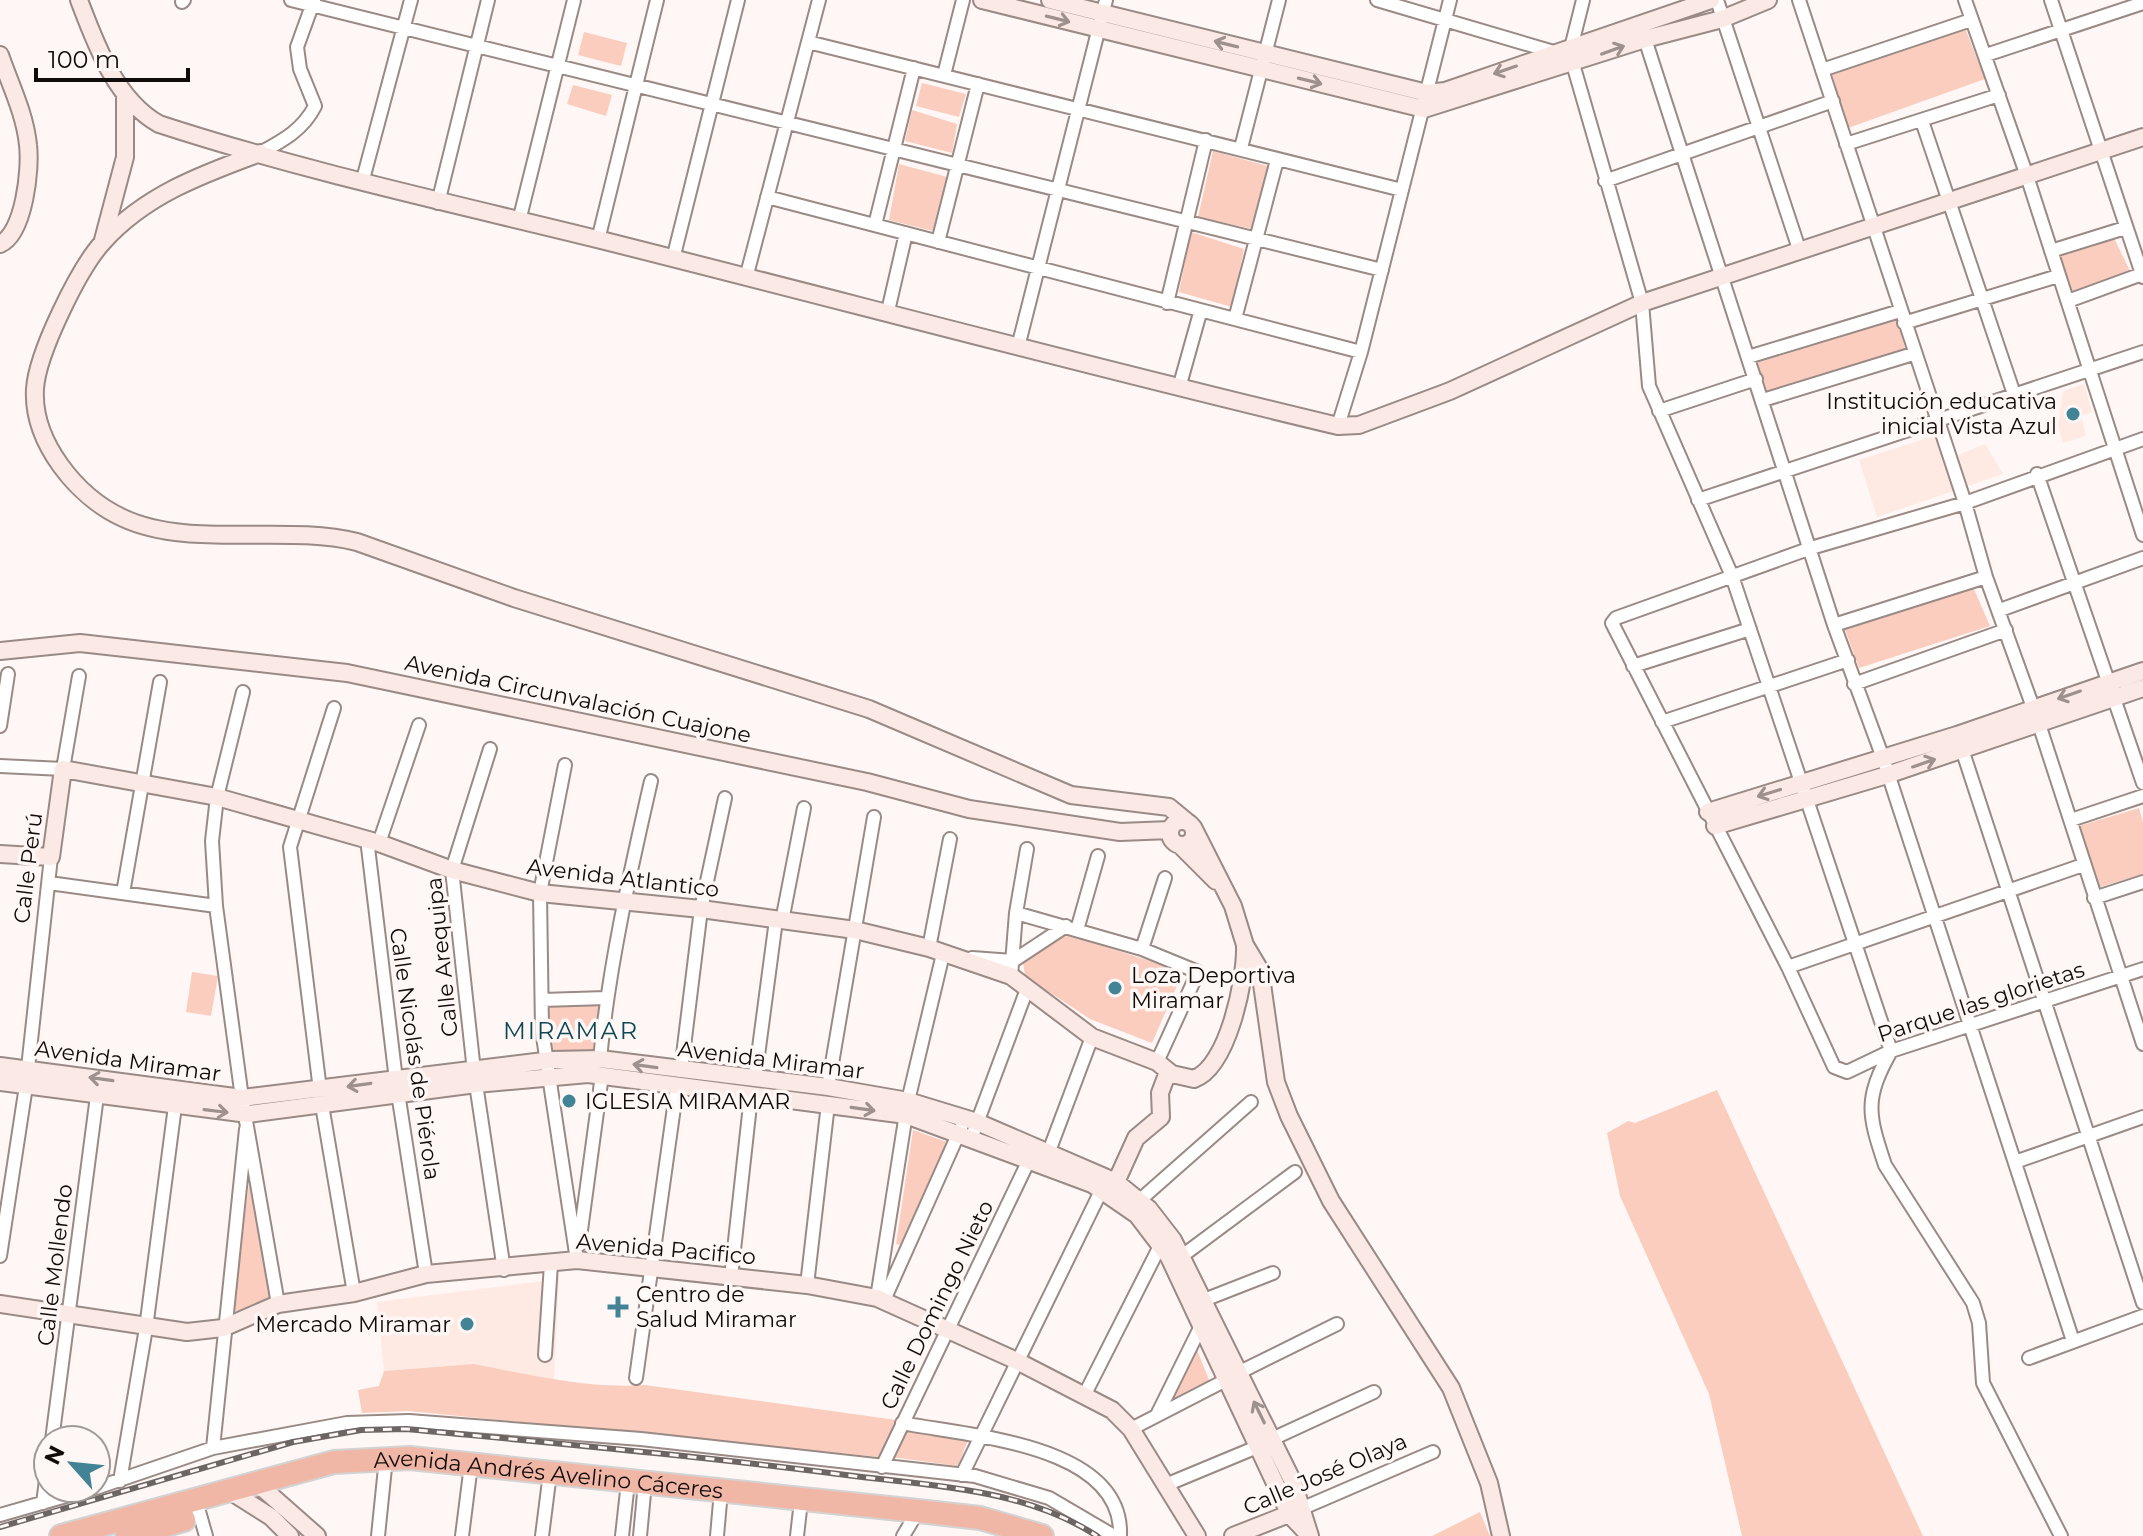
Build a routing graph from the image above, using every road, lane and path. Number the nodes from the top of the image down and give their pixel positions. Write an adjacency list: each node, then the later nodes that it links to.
1 (79, 0): 42 (main road)
2 (291, 0): 21 (street)
3 (411, 0): 27 (street)
4 (488, 0): 31 (street)
5 (574, 0): 36 (street)
6 (657, 0): 41 (street)
7 (738, 0): 46 (street)
8 (819, 0): 30 (street)
9 (963, 0): 39 (street)
10 (982, 0): 23 (main road, one-way to 23)
11 (1050, 0): 23 (main road)
12 (1279, 0): 35 (street)
13 (1377, 0): 24 (street)
14 (1450, 0): 24 (street)
15 (1583, 0): 34 (street)
16 (1768, 0): 25 (main road)
17 (1799, 0): 38 (street)
18 (1965, 0): 26 (street)
19 (2051, 0): 28 (street)
20 (1702, 1): 25 (street); 34 (main road)
21 (313, 3): 27 (street); 57 (street)
22 (2141, 5): 28 (street)
23 (1102, 14): 35 (main road); 47 (street)
24 (1446, 18): 34 (street); 44 (street)
25 (1722, 19): 29 (main road); 50 (street)
26 (1971, 20): 33 (street); 38 (street)
27 (404, 27): 31 (street); 63 (street)
28 (2062, 29): 33 (street); 56 (street)
29 (1645, 39): 34 (main road, one-way to 29); 58 (street)
30 (808, 42): 37 (street); 48 (street)
31 (476, 45): 36 (street); 68 (street)
32 (0, 55): 79 (main road)
33 (1986, 55): 43 (street)
34 (1566, 58): 44 (main road); 62 (street)
35 (1263, 61): 44 (main road); 55 (street)
36 (555, 65): 41 (street); 70 (street)
37 (914, 68): 39 (street); 54 (street)
38 (1822, 70): 45 (street)
39 (944, 75): 40 (street)
40 (978, 84): 47 (street); 60 (street)
41 (637, 85): 46 (street); 76 (street)
42 (125, 94): 57 (main road); 77 (main road)
43 (1999, 95): 49 (street); 61 (street)
44 (1426, 101): 65 (street)
45 (1833, 101): 50 (street); 53 (street)
46 (712, 103): 48 (street); 83 (street)
47 (1078, 109): 52 (street); 64 (street)
48 (787, 121): 54 (street); 66 (street)
49 (1922, 121): 53 (street); 67 (street)
50 (1760, 130): 58 (street); 80 (street)
51 (2143, 137): 56 (main road)
52 (1206, 140): 55 (street); 69 (street)
53 (1846, 144): 71 (street)
54 (894, 148): 60 (street); 72 (street)
55 (1241, 148): 59 (street)
56 (2100, 152): 61 (main road); 73 (street)
57 (260, 153): 63 (main road); 77 (main road)
58 (1684, 155): 62 (street); 86 (street)
59 (1277, 160): 65 (street); 75 (street)
60 (959, 164): 64 (street); 78 (street)
61 (2027, 176): 67 (main road); 82 (street)
62 (1605, 181): 93 (street)
63 (362, 183): 68 (main road)
64 (1058, 189): 69 (street); 84 (street)
65 (1402, 190): 85 (street)
66 (767, 197): 72 (street); 89 (street)
67 (1950, 200): 71 (main road); 90 (street)
68 (438, 203): 70 (main road)
69 (1186, 220): 75 (street); 92 (street)
70 (519, 221): 76 (main road)
71 (1874, 223): 80 (main road); 96 (street)
72 (875, 225): 74 (street)
73 (2125, 228): 81 (street); 82 (street)
74 (906, 233): 78 (street); 94 (street)
75 (1256, 238): 85 (street); 97 (street)
76 (598, 240): 83 (main road)
77 (103, 242): 162 (main road)
78 (938, 242): 84 (street)
79 (0, 244)
80 (1799, 249): 86 (main road)
81 (2138, 249): 88 (street)
82 (2051, 251): 87 (street)
83 (673, 259): 89 (main road)
84 (1038, 267): 92 (street); 98 (street)
85 (1382, 270): 99 (street)
86 (1722, 275): 93 (main road); 102 (street)
87 (2058, 276): 90 (street); 91 (street)
88 (2142, 276): 91 (street)
89 (746, 278): 94 (main road)
90 (1983, 301): 96 (street); 106 (street)
91 (2068, 301): 103 (street)
92 (1167, 303): 95 (street)
93 (1642, 303): 108 (street); 110 (main road)
94 (888, 311): 98 (main road)
95 (1200, 313): 97 (street); 105 (street)
96 (1902, 317): 101 (street); 102 (street)
97 (1235, 319): 99 (street)
98 (1018, 347): 105 (main road)
99 (1361, 352): 110 (street)
100 (2143, 352): 103 (street)
101 (1913, 354): 107 (street); 109 (street)
102 (1748, 357): 104 (street)
103 (2090, 370): 106 (street); 112 (street)
104 (1756, 379): 107 (street); 108 (street)
105 (1179, 388): 110 (main road)
106 (2014, 394): 109 (street)
107 (1763, 400): 113 (street)
108 (1659, 411): 115 (street)
109 (1937, 418): 113 (street); 116 (street)
110 (1338, 426)
111 (2143, 439): 112 (street)
112 (2115, 448): 114 (street); 117 (street)
113 (1786, 472): 115 (street); 118 (street)
114 (2037, 474): 116 (street); 122 (street)
115 (1698, 500): 120 (street)
116 (1965, 503): 118 (street); 121 (street)
117 (2142, 526)
118 (1811, 548): 120 (street); 124 (street)
119 (2143, 558): 122 (street)
120 (1732, 576): 125 (street); 129 (street)
121 (1986, 577): 123 (street); 124 (street)
122 (2076, 584): 123 (street); 137 (street)
123 (2000, 610): 126 (street)
124 (1834, 625): 128 (street)
125 (1750, 629): 129 (street); 134 (street)
126 (2006, 630): 135 (street); 140 (street)
127 (0, 651): 162 (main road, Avenida Circunvalación Cuajone)
128 (1848, 660): 134 (street); 135 (street)
129 (1633, 666): 141 (street)
130 (2143, 671): 137 (main road)
131 (8, 674): 143 (street)
132 (79, 676): 149 (street, Calle Perú)
133 (160, 682): 151 (street)
134 (1769, 684): 141 (street); 153 (street)
135 (1854, 684): 148 (street)
136 (2143, 688): 137 (main road)
137 (2111, 689): 140 (main road); 152 (street)
138 (243, 692): 155 (street)
139 (334, 708): 159 (street)
140 (2036, 716): 144 (main road); 161 (street)
141 (1662, 722): 160 (street)
142 (419, 725): 164 (street, Calle Nicolás de Piérola)
143 (0, 726)
144 (1960, 742): 148 (main road); 174 (street)
145 (490, 749): 170 (street, Calle Arequipa)
146 (565, 765): 176 (street)
147 (0, 766): 149 (street, Avenida Atlantico)
148 (1885, 767): 153 (main road); 182 (street)
149 (63, 769): 151 (main road, Avenida Atlantico); 168 (main road, Calle Perú)
150 (651, 781): 178 (street)
151 (140, 783): 155 (main road, Avenida Atlantico); 175 (street)
152 (2143, 783)
153 (1805, 791): 160 (main road); 186 (street)
154 (2143, 796): 161 (street)
155 (217, 797): 159 (main road, Avenida Atlantico); 179 (street)
156 (725, 798): 180 (street)
157 (804, 808): 183 (street)
158 (874, 817): 185 (street)
159 (297, 819): 164 (main road, Avenida Atlantico); 216 (street)
160 (1712, 819): 190 (street)
161 (2071, 820): 169 (street)
162 (1179, 832): 187 (main road)
163 (950, 839): 189 (street)
164 (373, 841): 170 (main road, Avenida Atlantico); 212 (street, Calle Nicolás de Piérola)
165 (1027, 849): 181 (street)
166 (0, 854): 168 (main road)
167 (1098, 856): 184 (street)
168 (51, 857): 173 (street, Calle Perú)
169 (2083, 865): 174 (street); 177 (street)
170 (452, 870): 176 (main road, Avenida Atlantico); 208 (street, Calle Arequipa)
171 (1165, 878): 188 (street)
172 (2143, 882): 177 (street)
173 (49, 883): 175 (street); 207 (street, Calle Perú)
174 (2009, 892): 182 (street); 197 (street)
175 (123, 893): 179 (street)
176 (540, 893): 178 (main road, Avenida Atlantico); 196 (street)
177 (2094, 898): 193 (street)
178 (623, 900): 180 (main road, Avenida Atlantico); 195 (street)
179 (216, 906): 219 (street)
180 (701, 909): 183 (main road, Avenida Atlantico); 209 (street)
181 (1016, 913): 184 (street); 191 (street)
182 (1935, 917): 186 (street); 198 (street)
183 (779, 921): 185 (main road, Avenida Atlantico); 210 (street)
184 (1072, 928): 188 (street); 191 (street)
185 (855, 930): 189 (main road, Avenida Atlantico); 215 (street)
186 (1856, 942): 190 (street); 201 (street)
187 (1245, 945): 206 (main road); 305 (main road)
188 (1142, 949): 202 (street)
189 (940, 952): 191 (main road, Avenida Atlantico); 220 (street)
190 (1788, 967): 201 (street, Parque las glorietas)
191 (1012, 969): 194 (main road, Avenida Atlantico)
192 (2143, 969): 193 (street, Parque las glorietas)
193 (2120, 977): 197 (street, Parque las glorietas); 200 (street)
194 (1027, 989): 199 (main road, Avenida Atlantico); 222 (street)
195 (606, 998): 196 (street); 204 (street)
196 (542, 1000): 205 (street)
197 (2046, 1002): 198 (street, Parque las glorietas); 224 (street)
198 (1972, 1026): 201 (street, Parque las glorietas); 227 (street)
199 (1092, 1037): 202 (main road, Avenida Atlantico); 225 (street)
200 (2143, 1041)
201 (1891, 1051): 306 (street)
202 (1157, 1062): 206 (main road, Avenida Atlantico)
203 (0, 1066): 207 (main road, Avenida Miramar)
204 (601, 1067): 205 (main road, Avenida Miramar); 209 (main road, Avenida Miramar); 234 (street)
205 (548, 1068): 208 (main road, Avenida Miramar); 234 (street)
206 (1172, 1074): 229 (main road)
207 (26, 1078): 211 (main road, Avenida Miramar); 213 (main road, Avenida Miramar); 219 (main road, Avenida Miramar, one-way to 207); 232 (street, Calle Perú)
208 (475, 1078): 212 (main road, Avenida Miramar); 237 (street, Calle Arequipa)
209 (679, 1078): 210 (main road, Avenida Miramar); 214 (main road, Avenida Miramar); 236 (street)
210 (755, 1078): 215 (main road, Avenida Miramar)
211 (0, 1082)
212 (398, 1088): 216 (main road, Avenida Miramar); 239 (street, Calle Nicolás de Piérola)
213 (97, 1096): 218 (main road, Avenida Miramar); 248 (street, Calle Mollendo)
214 (751, 1096): 215 (main road, Avenida Miramar); 240 (street)
215 (828, 1096): 220 (main road, Avenida Miramar); 241 (street)
216 (321, 1098): 219 (main road, Avenida Miramar); 242 (street)
217 (1251, 1102): 230 (street)
218 (175, 1106): 219 (main road, Avenida Miramar, one-way to 219); 252 (street)
219 (245, 1106): 247 (street); 253 (street)
220 (907, 1108): 222 (main road, Avenida Miramar); 223 (main road, Avenida Miramar); 243 (street)
221 (2143, 1117): 224 (street)
222 (971, 1120): 223 (street); 225 (main road, Avenida Miramar)
223 (965, 1136): 226 (main road, Avenida Miramar); 243 (street)
224 (2090, 1137): 227 (street); 245 (street)
225 (1048, 1154): 229 (main road, Avenida Miramar)
226 (1029, 1160): 229 (main road, Avenida Miramar); 254 (street, Calle Domingo Nieto)
227 (2015, 1162): 255 (street)
228 (1295, 1172): 233 (street)
229 (1109, 1185): 230 (main road, Avenida Miramar); 231 (main road, Avenida Miramar); 258 (street)
230 (1140, 1200): 233 (main road, Avenida Miramar)
231 (1161, 1244): 251 (main road, Avenida Miramar); 262 (street)
232 (0, 1256)
233 (1182, 1256): 244 (main road, Avenida Miramar)
234 (577, 1260): 235 (main road, Avenida Pacifico); 236 (main road, Avenida Pacifico)
235 (551, 1264): 237 (main road, Avenida Pacifico); 256 (street)
236 (654, 1266): 240 (main road, Avenida Pacifico); 260 (street)
237 (504, 1270): 239 (main road, Avenida Pacifico)
238 (1273, 1273): 244 (street)
239 (426, 1274): 242 (main road, Avenida Pacifico)
240 (731, 1277): 241 (main road, Avenida Pacifico)
241 (807, 1285): 243 (main road, Avenida Pacifico)
242 (354, 1293): 247 (main road, Avenida Pacifico)
243 (881, 1299): 254 (main road, Avenida Pacifico)
244 (1204, 1300): 259 (main road, Avenida Miramar)
245 (2143, 1303)
246 (0, 1304): 248 (main road, Avenida Pacifico)
247 (278, 1304): 253 (main road, Avenida Pacifico)
248 (69, 1313): 252 (main road, Avenida Pacifico); 265 (street, Calle Mollendo)
249 (2143, 1316): 255 (street)
250 (1337, 1324): 259 (street)
251 (1201, 1326): 259 (main road, Avenida Miramar); 263 (street)
252 (146, 1328): 253 (main road, Avenida Pacifico); 276 (street)
253 (223, 1328): 269 (street)
254 (948, 1330): 258 (main road, Avenida Pacifico); 264 (street, Calle Domingo Nieto)
255 (2073, 1341): 257 (street)
256 (545, 1355)
257 (2029, 1358)
258 (1017, 1361): 262 (main road, Avenida Pacifico); 267 (street)
259 (1233, 1376): 263 (street); 268 (main road, Avenida Miramar)
260 (636, 1378)
261 (1374, 1392): 268 (street)
262 (1085, 1394): 266 (main road, Avenida Pacifico)
263 (1158, 1413): 266 (street)
264 (902, 1423): 267 (street); 272 (street, Calle Domingo Nieto)
265 (54, 1424)
266 (1131, 1429): 278 (main road, Avenida Pacifico)
267 (981, 1435): 274 (street); 302 (street)
268 (1265, 1443): 278 (street); 284 (main road, Avenida Miramar)
269 (213, 1448): 272 (street); 276 (street)
270 (1433, 1452): 284 (street, Calle José Olaya)
271 (386, 1462): 273 (highway, Avenida Andrés Avelino Cáceres); 280 (highway, Avenida Andrés Avelino Cáceres); 294 (street)
272 (882, 1467): 274 (street)
273 (470, 1471): 275 (highway, Avenida Andrés Avelino Cáceres); 295 (street)
274 (962, 1475): 302 (street)
275 (550, 1479): 279 (highway, Avenida Andrés Avelino Cáceres); 296 (street)
276 (120, 1481): 277 (street)
277 (112, 1483)
278 (1168, 1484): 303 (main road, Avenida Pacifico)
279 (636, 1488): 281 (highway, Avenida Andrés Avelino Cáceres); 297 (street); 298 (street)
280 (251, 1492): 286 (highway, Avenida Andrés Avelino Cáceres); 292 (main road); 293 (main road)
281 (721, 1498): 283 (highway, Avenida Andrés Avelino Cáceres); 299 (street)
282 (39, 1504): 285 (street)
283 (800, 1506): 287 (highway, Avenida Andrés Avelino Cáceres); 300 (street)
284 (1296, 1511): 304 (main road, Calle José Olaya)
285 (0, 1515)
286 (201, 1517): 288 (highway, Avenida Andrés Avelino Cáceres); 291 (highway, Avenida Andrés Avelino Cáceres)
287 (911, 1523): 289 (highway, Avenida Andrés Avelino Cáceres)
288 (106, 1531): 290 (highway, Avenida Andrés Avelino Cáceres)
289 (1004, 1532): 301 (highway, Avenida Andrés Avelino Cáceres)
290 (61, 1536)
291 (127, 1536)
292 (290, 1536)
293 (317, 1536)
294 (378, 1536)
295 (462, 1536)
296 (542, 1536)
297 (622, 1536)
298 (640, 1536)
299 (717, 1536)
300 (797, 1536)
301 (1042, 1536)
302 (1117, 1536)
303 (1197, 1536)
304 (1233, 1536)
305 (1501, 1536)
306 (2061, 1536)

